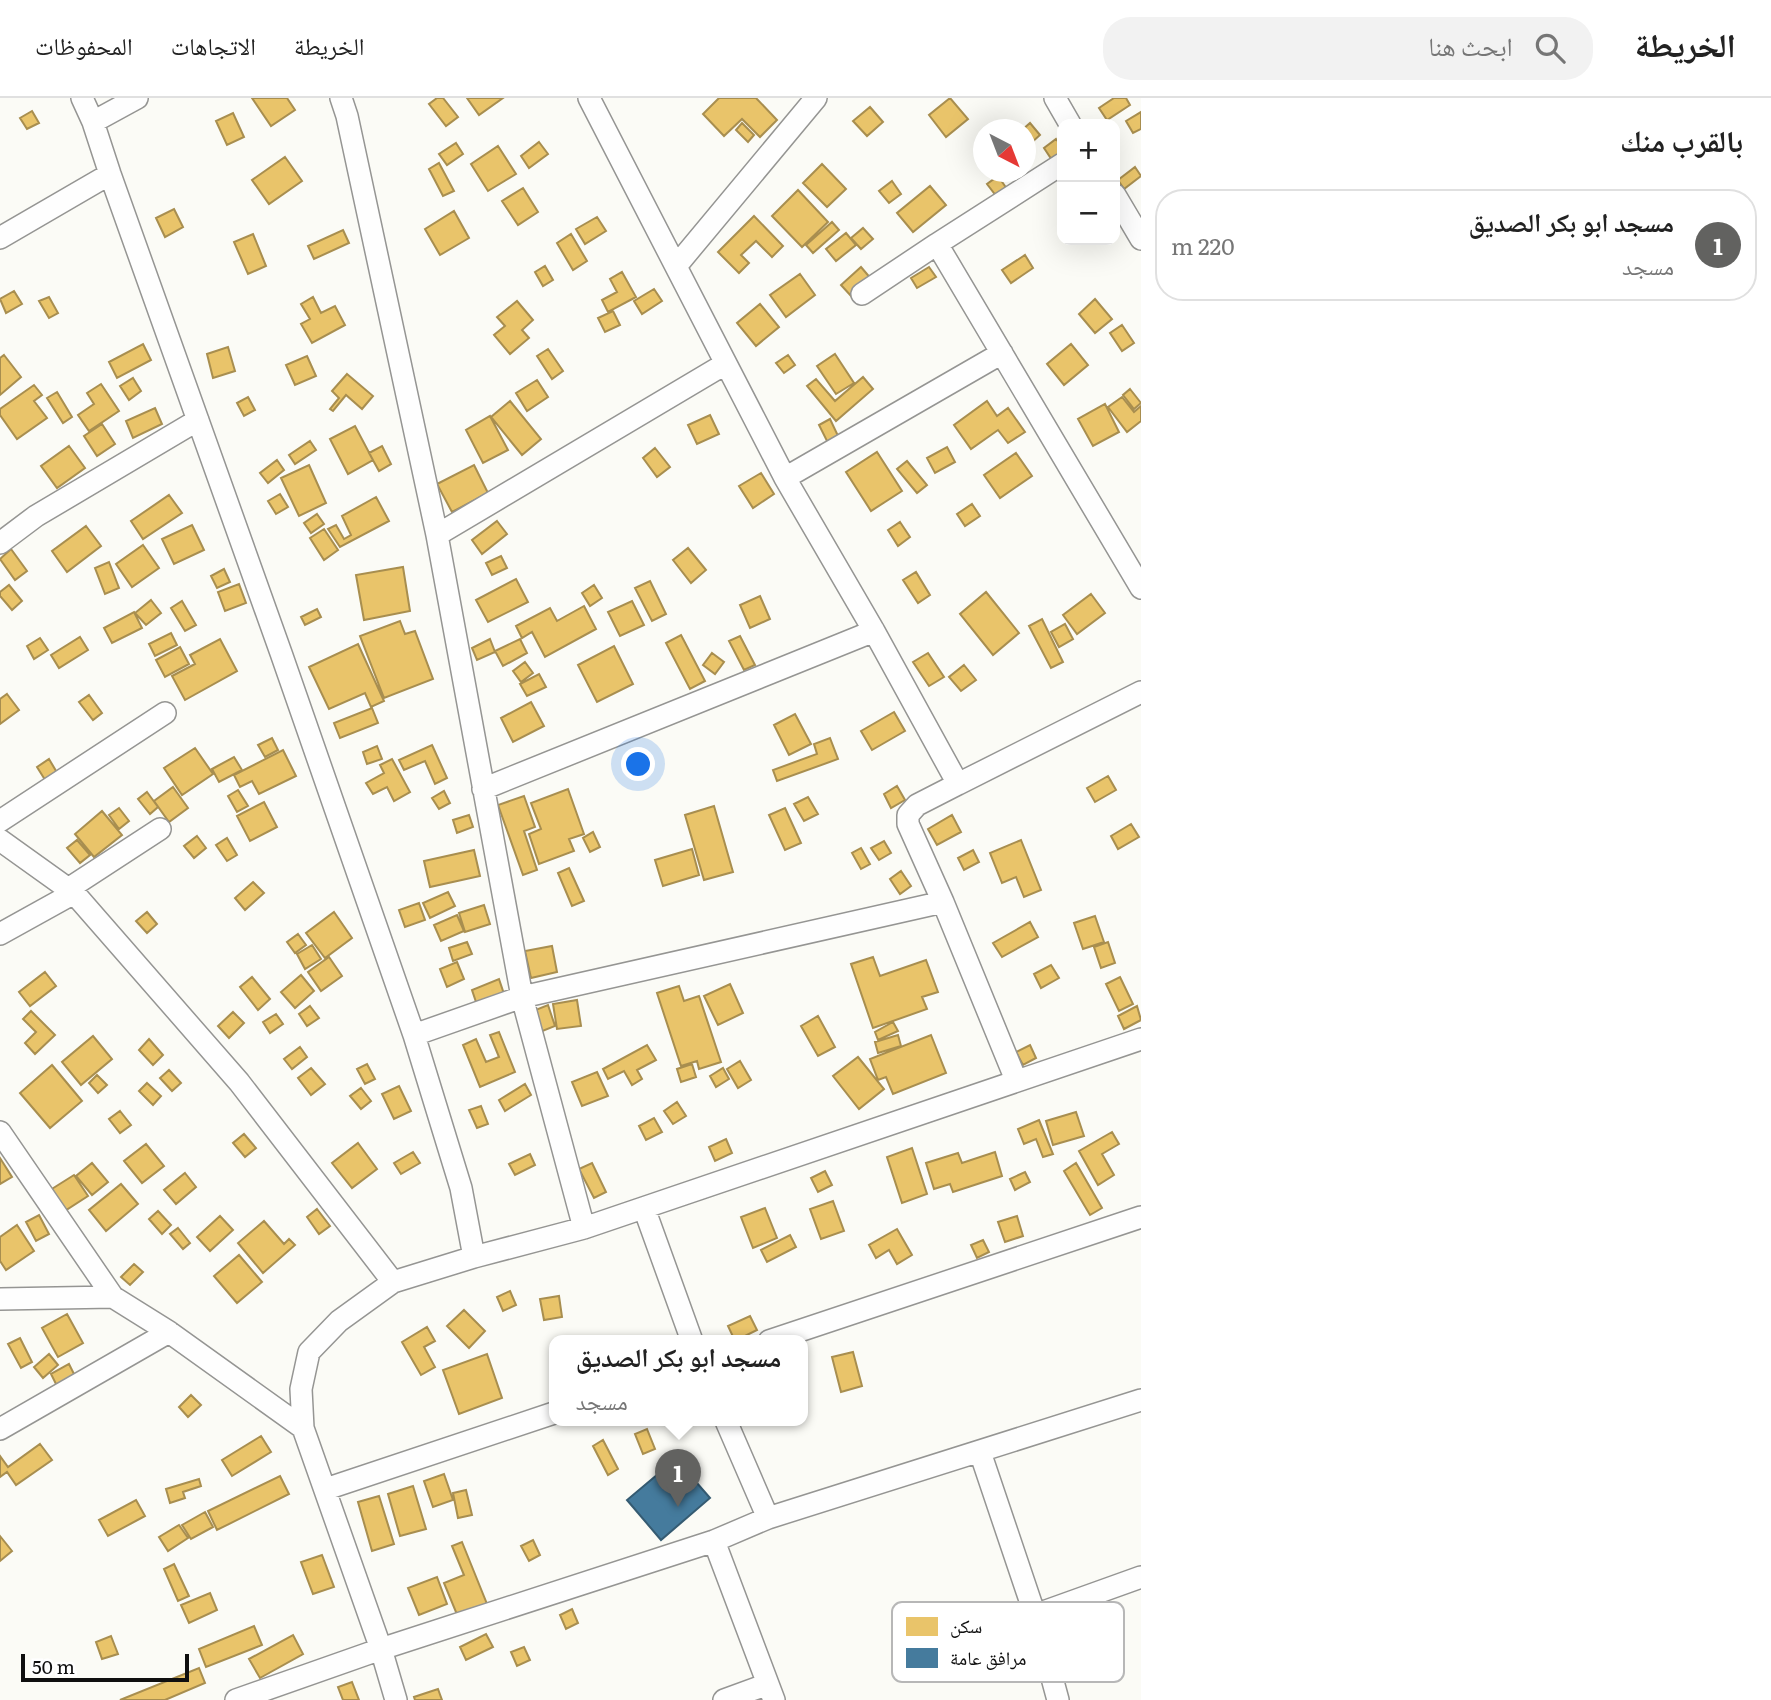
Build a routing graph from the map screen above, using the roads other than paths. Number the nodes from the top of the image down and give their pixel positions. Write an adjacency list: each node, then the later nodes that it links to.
1 (82, 98): 8 (street)
2 (137, 98): 8 (street)
3 (341, 98): 22 (street)
4 (589, 98): 16 (street)
5 (816, 98): 16 (street)
6 (1055, 98): 7 (street)
7 (1067, 119)
8 (93, 122): 10 (street)
9 (1057, 167): 15 (street)
10 (110, 174): 13 (street); 20 (street)
11 (1120, 199): 12 (street)
12 (1134, 211): 14 (street)
13 (0, 238)
14 (1141, 239)
15 (937, 244): 17 (street); 18 (street)
16 (677, 265): 19 (street)
17 (862, 294)
18 (1002, 353): 21 (street); 24 (street)
19 (725, 364): 21 (street); 22 (street)
20 (198, 420): 23 (street); 37 (street)
21 (785, 478): 25 (street)
22 (437, 535): 29 (street)
23 (0, 542)
24 (1141, 588)
25 (874, 631): 28 (street); 29 (street)
26 (1141, 692): 28 (street)
27 (165, 713): 30 (street)
28 (958, 784): 34 (street)
29 (483, 789): 36 (street)
30 (0, 821)
31 (160, 829): 33 (street)
32 (0, 840): 33 (street)
33 (71, 891): 35 (street); 45 (street)
34 (943, 902): 36 (street); 39 (street)
35 (0, 934)
36 (522, 997): 37 (street); 43 (street)
37 (414, 1035): 44 (street)
38 (1141, 1039): 39 (street)
39 (1016, 1080): 41 (street)
40 (0, 1132): 46 (street)
41 (644, 1208): 43 (street); 49 (street)
42 (1141, 1217): 50 (street)
43 (584, 1228): 44 (street)
44 (474, 1257): 45 (street)
45 (393, 1282): 54 (street)
46 (113, 1297): 47 (street); 48 (street)
47 (0, 1299)
48 (169, 1332): 54 (street); 55 (street)
49 (690, 1335)
50 (787, 1335)
51 (1141, 1400): 56 (street)
52 (549, 1415): 57 (street)
53 (728, 1426): 58 (street)
54 (303, 1428): 57 (street)
55 (0, 1429)
56 (981, 1452): 58 (street); 61 (street)
57 (326, 1489): 63 (street)
58 (768, 1518): 59 (street)
59 (715, 1541): 63 (street); 65 (street)
60 (1141, 1577): 62 (street)
61 (1031, 1602)
62 (1071, 1602)
63 (381, 1649): 66 (street); 67 (street)
64 (1053, 1682): 69 (street)
65 (771, 1692): 68 (street)
66 (236, 1700)
67 (396, 1700)
68 (724, 1700)
69 (1058, 1700)

